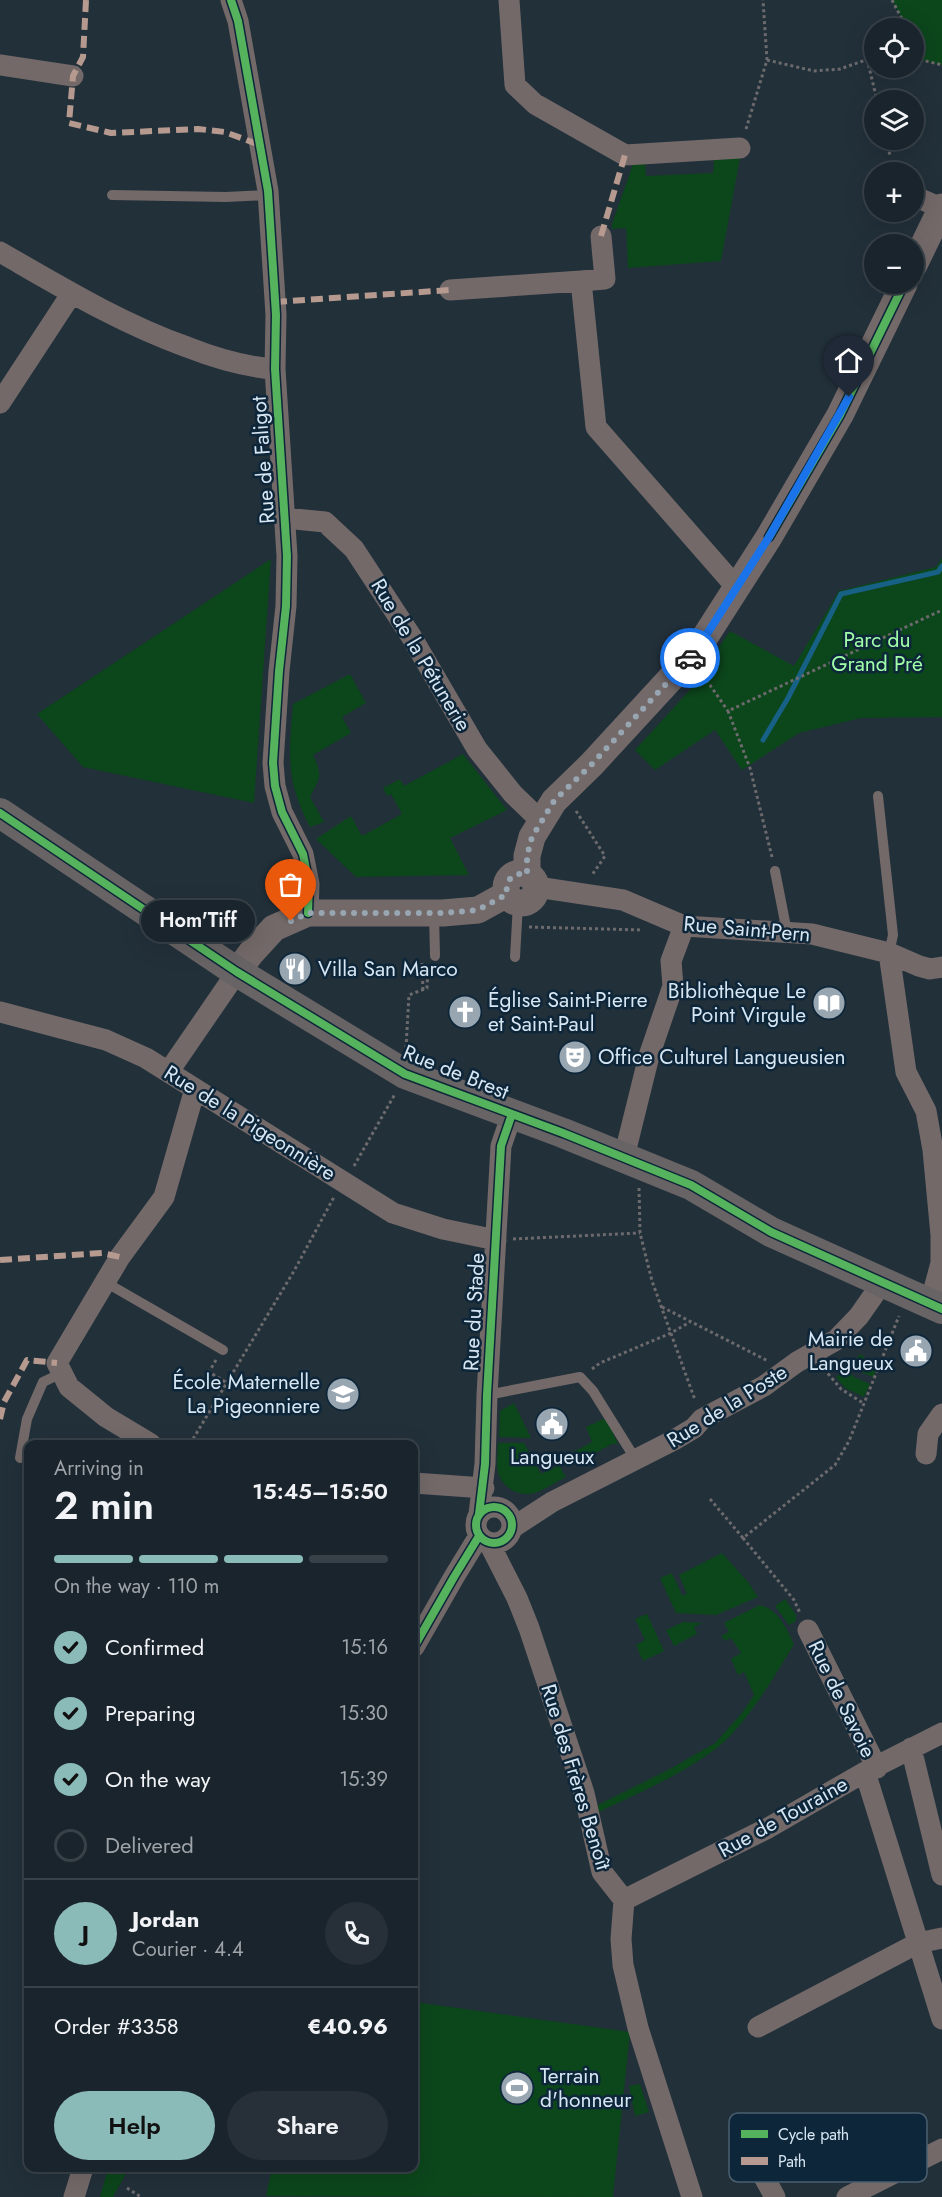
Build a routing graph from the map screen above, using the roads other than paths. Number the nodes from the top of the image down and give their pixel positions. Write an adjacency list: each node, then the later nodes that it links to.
1 (231, 0): 7 (street, Rue de Faligot)
2 (509, 0): 5 (street)
3 (0, 65): 4 (street)
4 (73, 76)
5 (740, 148)
6 (112, 195): 7 (lane)
7 (268, 195): 17 (street, Rue de Faligot)
8 (924, 200): 9 (street)
9 (942, 208): 11 (street)
10 (601, 236): 13 (street)
11 (924, 245)
12 (0, 252): 15 (street)
13 (581, 281): 14 (street); 20 (street)
14 (450, 290)
15 (72, 293): 17 (street); 18 (street)
16 (899, 294): 20 (street)
17 (275, 369): 19 (street, Rue de Faligot)
18 (0, 403)
19 (285, 518): 23 (street, Rue de la Pétunerie); 26 (street, Rue de Faligot)
20 (736, 588): 23 (street)
21 (878, 795): 30 (lane)
22 (0, 813): 34 (main road, Rue de Brest)
23 (541, 821): 25 (street)
24 (775, 871): 29 (lane)
25 (521, 897): 27 (street); 28 (street, Rue Saint-Pern); 32 (lane)
26 (308, 913): 27 (street); 34 (street)
27 (434, 913): 31 (lane)
28 (682, 932): 29 (street, Rue Saint-Pern); 39 (street)
29 (787, 932): 30 (street, Rue Saint-Pern)
30 (889, 953): 33 (street, Rue Saint-Pern); 42 (street, Rue de la Poste)
31 (435, 956)
32 (515, 957)
33 (942, 967)
34 (237, 972): 36 (street); 38 (main road, Rue de Brest)
35 (0, 1012): 36 (street, Rue de la Pigeonnière)
36 (169, 1071): 37 (street, Rue de la Pigeonnière)
37 (195, 1089): 40 (street, Rue de la Pigeonnière); 41 (street)
38 (512, 1114): 39 (main road, Rue de Brest); 40 (street, Rue du Stade)
39 (631, 1160): 42 (main road, Rue de Brest)
40 (496, 1240): 45 (street, Rue du Stade)
41 (105, 1281): 43 (lane); 44 (street)
42 (915, 1298): 50 (street, Rue de la Poste)
43 (223, 1350)
44 (62, 1373): 47 (street); 49 (lane)
45 (487, 1395): 50 (lane); 52 (street, Rue du Stade)
46 (942, 1414): 48 (street)
47 (144, 1440)
48 (926, 1454)
49 (20, 1458)
50 (636, 1460): 53 (street, Rue de la Poste)
51 (418, 1483): 52 (street)
52 (484, 1488): 53 (street, Rue du Stade)
53 (496, 1525): 55 (street, Rue du Stade); 60 (street, Rue des Frères Benoît)
54 (808, 1630): 58 (street, Rue de Savoie)
55 (418, 1640)
56 (942, 1733): 57 (street, Rue de Touraine)
57 (911, 1748): 58 (street, Rue de Touraine); 59 (street)
58 (871, 1770): 60 (street, Rue de Touraine); 62 (street, Rue de Savoie)
59 (942, 1875)
60 (624, 1900): 71 (street)
61 (942, 1938): 62 (street)
62 (918, 1943): 63 (street, Rue de Savoie); 64 (street)
63 (942, 2019)
64 (758, 2027)
65 (942, 2150): 66 (street)
66 (927, 2157)
67 (82, 2172): 70 (street)
68 (767, 2182): 72 (street)
69 (877, 2182): 73 (street)
70 (74, 2197)
71 (692, 2197)
72 (775, 2197)
73 (847, 2197)

